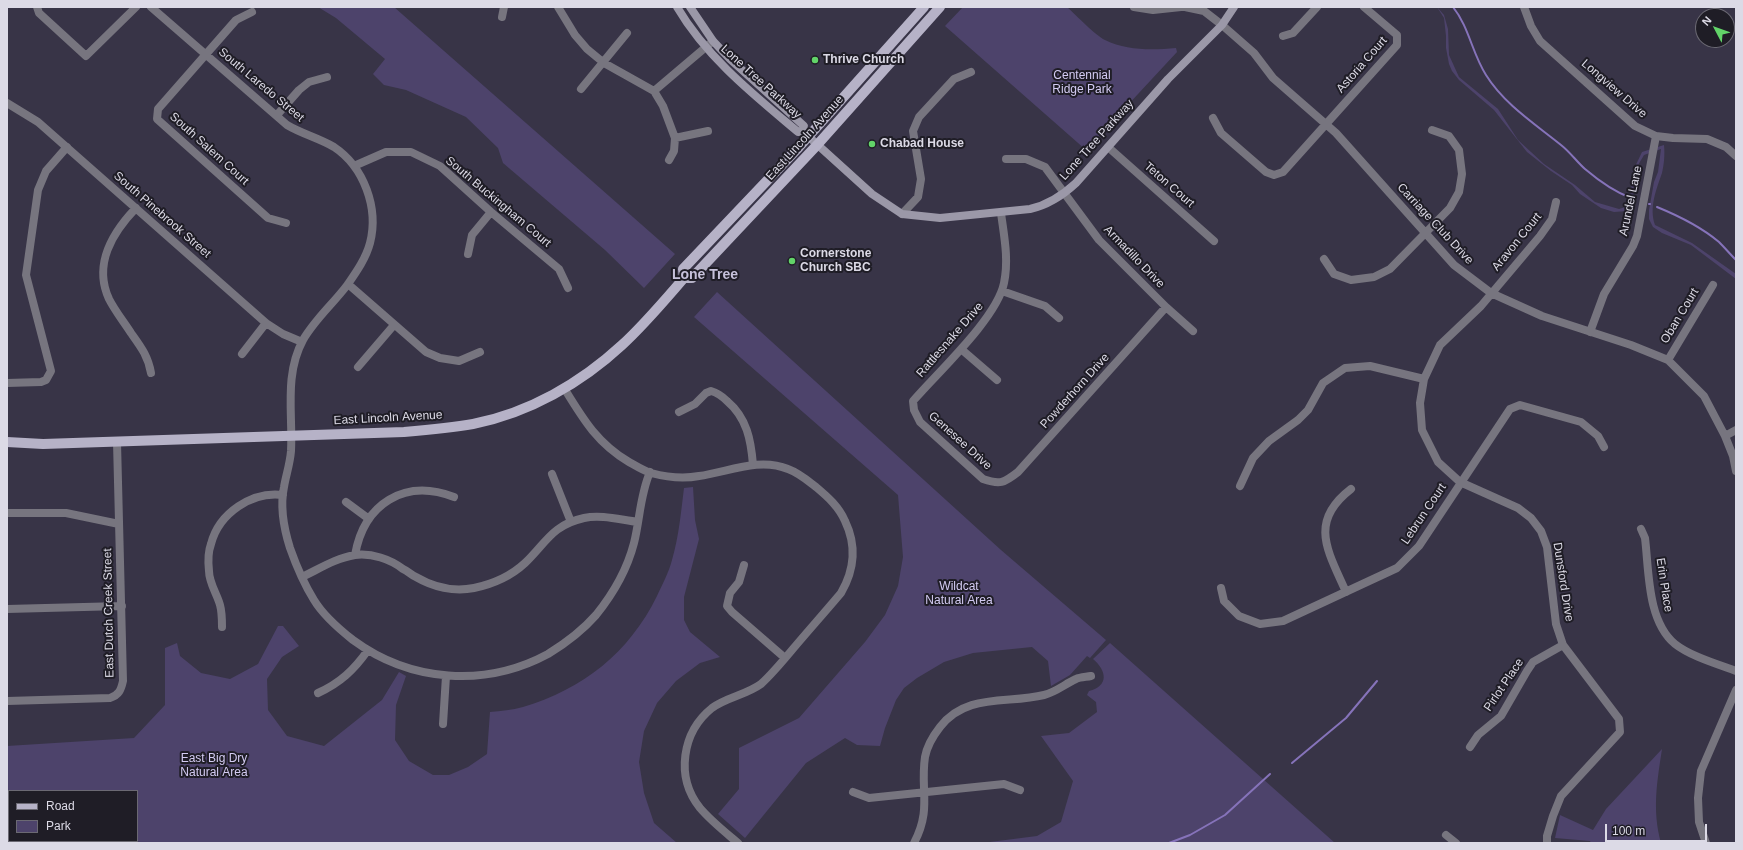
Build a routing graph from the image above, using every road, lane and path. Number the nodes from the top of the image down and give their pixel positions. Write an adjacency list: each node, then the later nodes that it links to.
1 (37, 7): 2 (street)
2 (136, 7)
3 (151, 7): 24 (street, South Laredo Street)
4 (504, 7): 18 (street)
5 (558, 7): 25 (street)
6 (677, 7): 23 (street, Lone Tree Parkway)
7 (690, 7): 22 (street, Lone Tree Parkway)
8 (924, 7): 36 (main road, East Lincoln Avenue)
9 (940, 7): 39 (main road, East Lincoln Avenue)
10 (1134, 7): 11 (street)
11 (1181, 7)
12 (1185, 7): 19 (street, Carriage Club Drive)
13 (1234, 7): 19 (street, Lone Tree Parkway)
14 (1317, 7): 21 (street)
15 (1364, 7): 33 (street, Astoria Court)
16 (1524, 7): 37 (street, Longview Drive)
17 (252, 12): 24 (street, South Salem Court)
18 (502, 17)
19 (1222, 25): 33 (street, Carriage Club Drive); 41 (street, Lone Tree Parkway)
20 (627, 33): 25 (street)
21 (1283, 36)
22 (713, 41): 23 (street); 36 (street, Lone Tree Parkway)
23 (706, 48): 29 (street); 36 (street, Lone Tree Parkway)
24 (205, 54): 31 (street, South Laredo Street); 52 (street, South Salem Court)
25 (604, 63): 28 (street); 29 (street)
26 (971, 72): 51 (street)
27 (327, 77): 31 (street)
28 (581, 89)
29 (654, 91): 38 (street)
30 (7, 103): 40 (street, South Pinebrook Street)
31 (277, 115): 45 (street, South Laredo Street)
32 (1213, 118): 33 (street, Astoria Court)
33 (1326, 123): 53 (street, Carriage Club Drive)
34 (1432, 130): 53 (street)
35 (708, 131): 38 (street)
36 (806, 134): 39 (street, Lone Tree Parkway); 57 (main road, East Lincoln Avenue)
37 (1656, 136): 42 (street, Longview Drive); 68 (street, Arundel Lane)
38 (675, 138): 44 (street)
39 (818, 144): 51 (street, Lone Tree Parkway); 57 (main road, East Lincoln Avenue)
40 (67, 147): 48 (street, South Pinebrook Street); 78 (street)
41 (1108, 147): 46 (street, Lone Tree Parkway); 54 (street, Teton Court)
42 (1736, 156)
43 (1006, 159): 46 (street, Armadillo Drive)
44 (669, 160)
45 (354, 166): 49 (street, South Buckingham Court); 58 (street, South Laredo Street)
46 (1063, 194): 50 (street, Lone Tree Parkway); 63 (street, Armadillo Drive)
47 (1556, 202): 62 (street, Aravon Court)
48 (136, 208): 65 (street, South Pinebrook Street); 75 (street)
49 (491, 212): 55 (street); 60 (street, South Buckingham Court)
50 (1001, 212): 51 (street, Lone Tree Parkway); 61 (street, Rattlesnake Drive)
51 (902, 214)
52 (286, 223)
53 (1425, 235): 56 (street); 62 (street, Carriage Club Drive)
54 (1214, 242)
55 (468, 254)
56 (1324, 259)
57 (684, 278): 79 (main road, East Lincoln Avenue)
58 (348, 284): 66 (street); 69 (street, South Laredo Street)
59 (1713, 285): 73 (street, Oban Court)
60 (568, 288)
61 (1002, 291): 64 (street); 70 (street, Rattlesnake Drive)
62 (1491, 293): 68 (street, Carriage Club Drive); 76 (street, Dunsford Drive)
63 (1166, 307): 67 (street, Armadillo Drive); 95 (street, Powderhorn Drive)
64 (1059, 318)
65 (266, 323): 69 (street, South Pinebrook Street); 72 (street)
66 (394, 325): 71 (street); 74 (street)
67 (1193, 331)
68 (1590, 332): 73 (street, Carriage Club Drive)
69 (302, 342): 83 (street, South Laredo Street)
70 (960, 348): 77 (street); 80 (street, Rattlesnake Drive)
71 (480, 352)
72 (242, 354)
73 (1668, 360): 84 (street, Carriage Club Drive)
74 (358, 367)
75 (151, 373)
76 (1424, 379): 94 (street, Dunsford Drive); 96 (street)
77 (998, 380)
78 (8, 383)
79 (564, 388): 83 (main road, East Lincoln Avenue); 92 (street)
80 (914, 410): 95 (street, Genesee Drive)
81 (679, 412): 90 (street)
82 (1736, 430): 84 (street)
83 (291, 436): 86 (main road, East Lincoln Avenue); 98 (street, South Laredo Street)
84 (1725, 436): 91 (street, Carriage Club Drive)
85 (7, 442): 87 (main road, East Lincoln Avenue)
86 (117, 442): 87 (main road, East Lincoln Avenue); 105 (street, East Dutch Creek Street)
87 (43, 444): 89 (main road, East Lincoln Avenue)
88 (1604, 447): 94 (street, Lebrun Court)
89 (7, 448)
90 (753, 465): 92 (street); 117 (street)
91 (1736, 471)
92 (650, 472): 104 (street, South Laredo Street)
93 (552, 474): 103 (street)
94 (1460, 482): 111 (street, Lebrun Court); 115 (street, Dunsford Drive)
95 (996, 483)
96 (1240, 486)
97 (1352, 489): 111 (street)
98 (283, 495): 109 (street, South Laredo Street); 114 (street)
99 (454, 497): 102 (street)
100 (346, 502): 102 (street)
101 (7, 513): 105 (street)
102 (368, 519): 107 (street)
103 (571, 522): 104 (street); 107 (street)
104 (638, 522): 119 (street, South Laredo Street)
105 (119, 524): 112 (street, East Dutch Creek Street)
106 (1641, 529): 118 (street, Erin Place)
107 (355, 555): 109 (street)
108 (744, 565): 117 (street)
109 (302, 577): 116 (street, South Laredo Street)
110 (1221, 588): 111 (street, Lebrun Court)
111 (1346, 592)
112 (122, 606): 113 (street); 123 (street, East Dutch Creek Street)
113 (7, 609)
114 (222, 627)
115 (1564, 645): 125 (street, Pirlot Place); 133 (street, Dunsford Drive)
116 (368, 650): 119 (street, South Laredo Street); 122 (street)
117 (785, 658): 130 (street)
118 (1736, 671)
119 (446, 676): 124 (street)
120 (1091, 676): 128 (street)
121 (1736, 690): 134 (street)
122 (318, 693)
123 (7, 701)
124 (443, 724)
125 (1470, 747)
126 (1020, 790): 128 (street)
127 (853, 792): 128 (street)
128 (925, 792): 131 (street)
129 (1446, 835): 132 (street)
130 (738, 843)
131 (914, 843)
132 (1456, 843)
133 (1547, 843)
134 (1706, 843)

